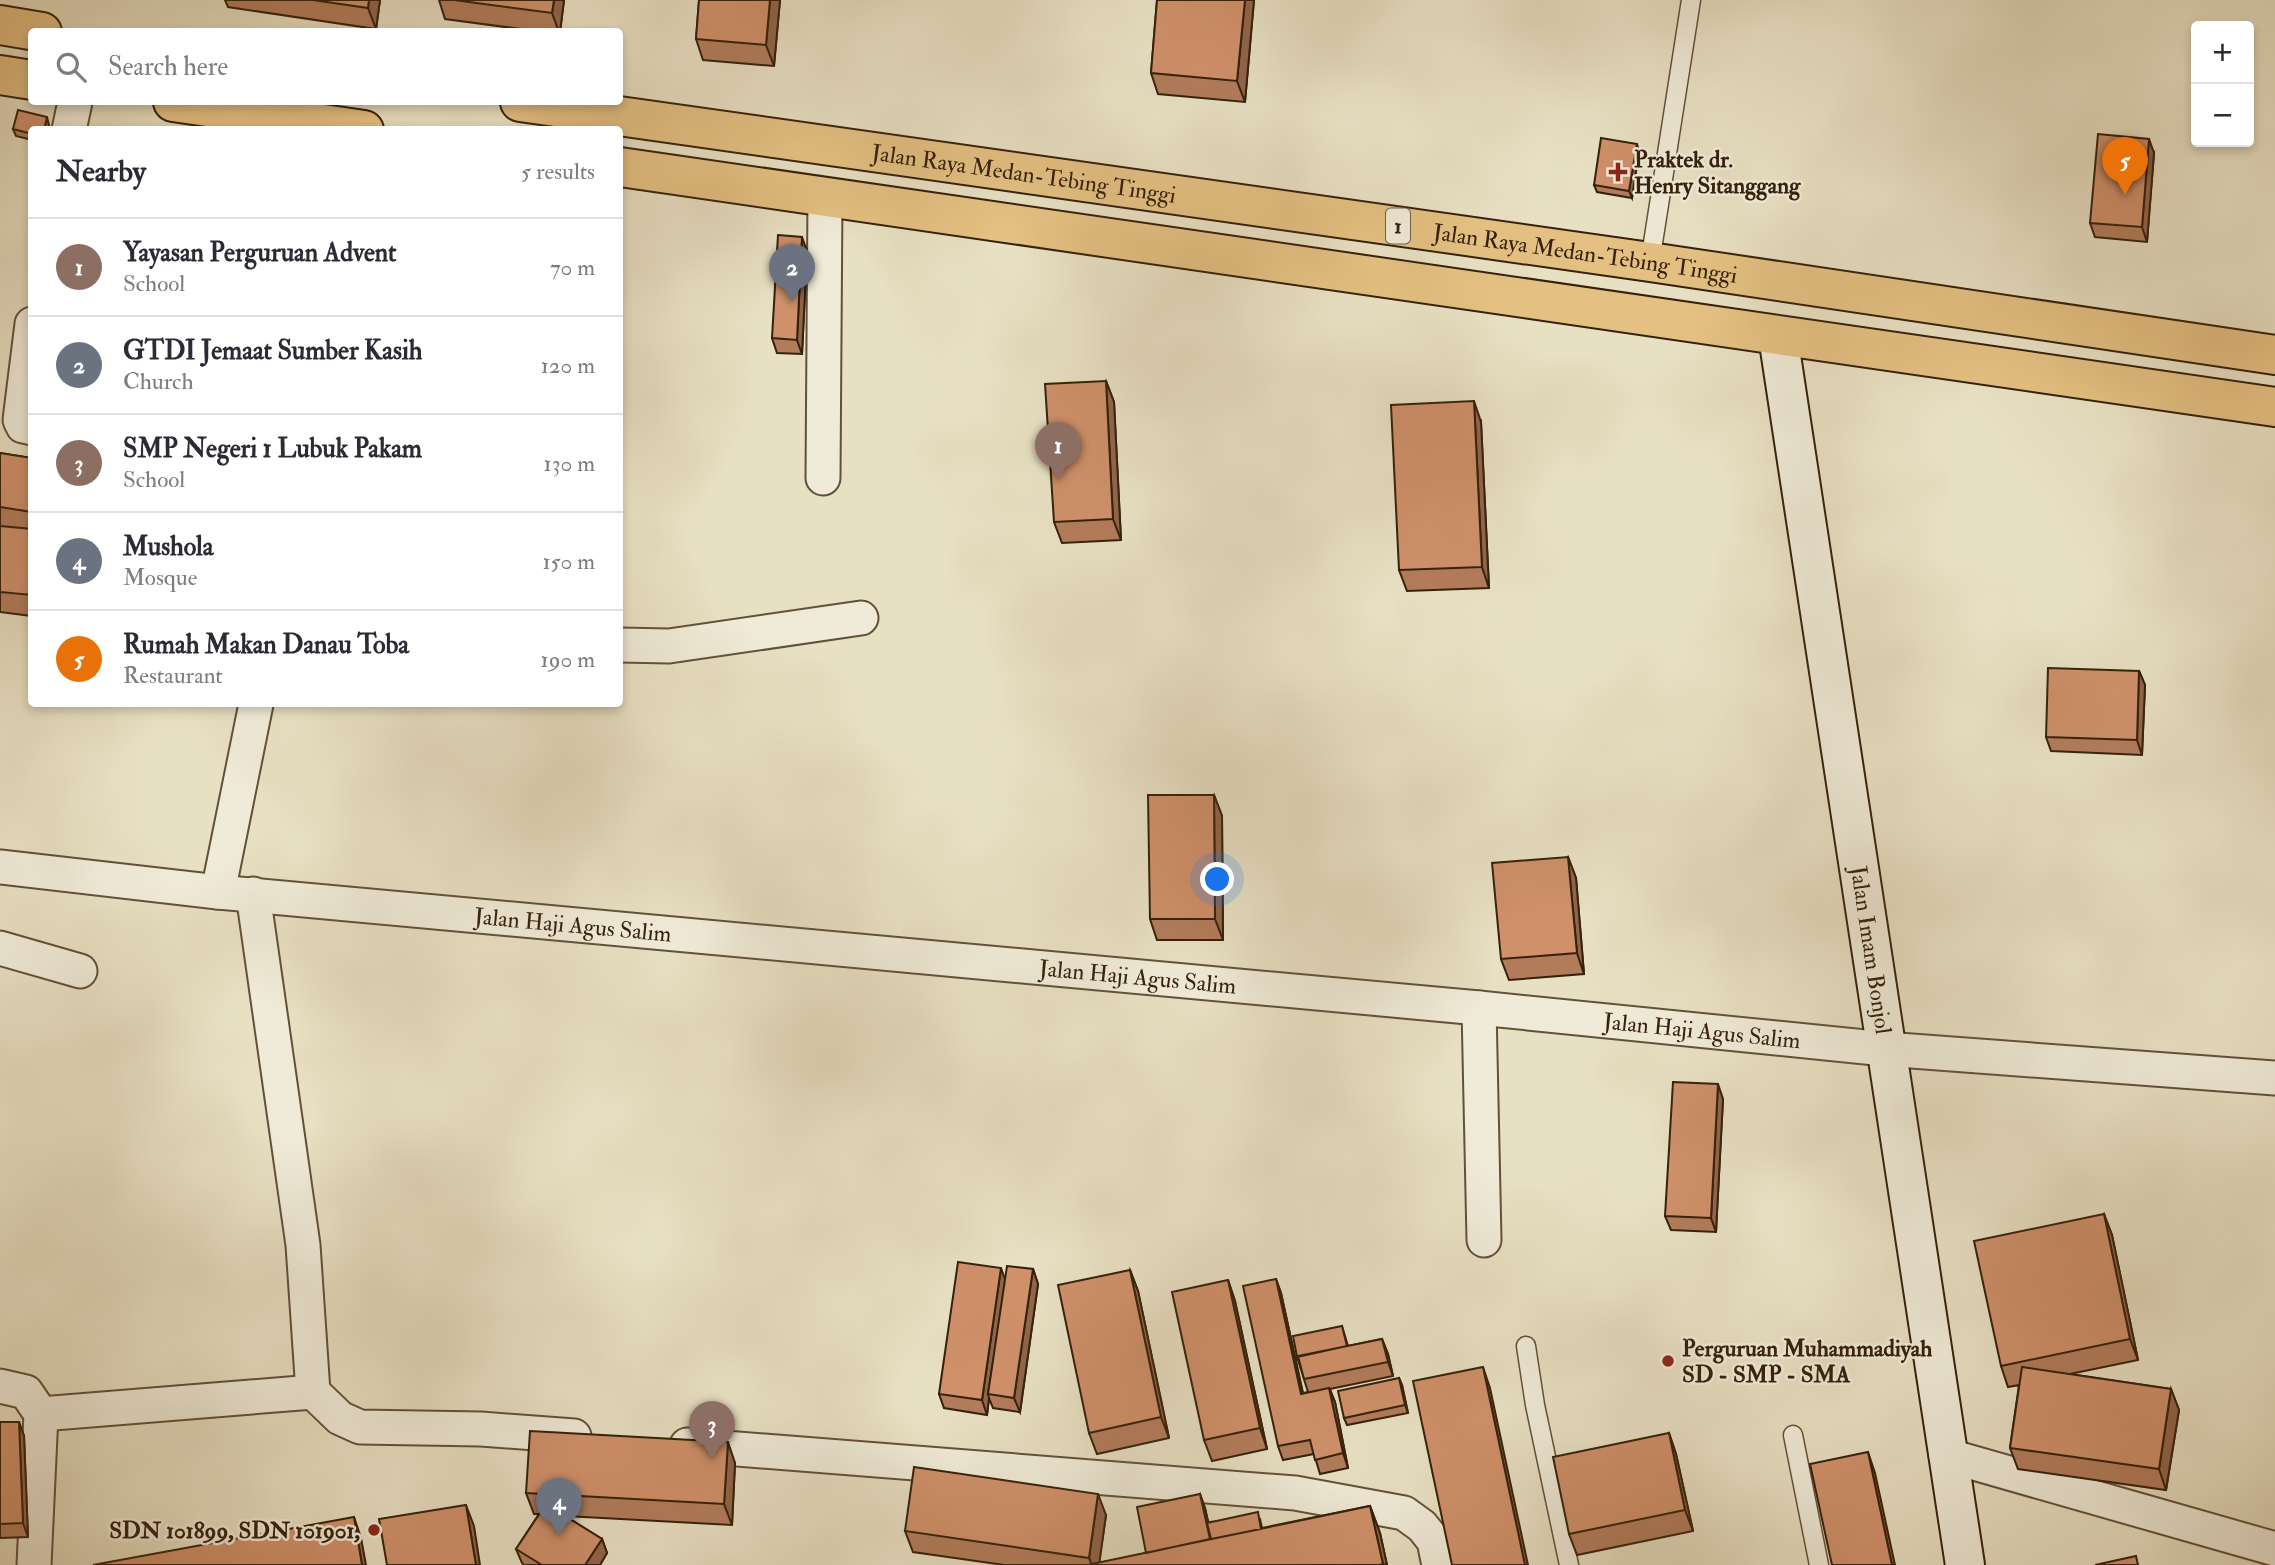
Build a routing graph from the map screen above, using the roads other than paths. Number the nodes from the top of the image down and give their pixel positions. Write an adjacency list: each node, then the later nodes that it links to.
1 (1691, 0): 14 (lane)
2 (0, 25): 3 (highway)
3 (28, 30)
4 (0, 75): 5 (highway)
5 (28, 79)
6 (74, 105): 9 (street)
7 (193, 105): 10 (highway)
8 (541, 105): 13 (highway, Jalan Raya Medan-Tebing Tinggi / 1)
9 (70, 126)
10 (337, 126)
11 (623, 167): 12 (highway)
12 (825, 197): 15 (highway); 21 (street)
13 (1499, 241): 14 (highway, Jalan Raya Medan-Tebing Tinggi / 1); 15 (highway)
14 (1650, 262): 17 (highway, Jalan Raya Medan-Tebing Tinggi / 1)
15 (1494, 295): 16 (highway)
16 (1778, 336): 19 (highway); 31 (street, Jalan Imam Bonjol)
17 (2275, 355)
18 (28, 356): 20 (street)
19 (2275, 405)
20 (28, 427)
21 (823, 478)
22 (861, 618): 23 (street)
23 (623, 646)
24 (255, 707): 26 (street)
25 (0, 867): 26 (street, Jalan Haji Agus Salim)
26 (218, 892): 27 (street, Jalan Haji Agus Salim)
27 (253, 894): 30 (street, Jalan Haji Agus Salim); 36 (street)
28 (0, 948): 29 (street)
29 (80, 971)
30 (1479, 1008): 31 (street, Jalan Haji Agus Salim); 33 (street)
31 (1885, 1049): 32 (street, Jalan Haji Agus Salim); 41 (street, Jalan Imam Bonjol)
32 (2275, 1078)
33 (1483, 1240)
34 (1526, 1346): 45 (lane)
35 (0, 1386): 37 (street)
36 (313, 1392): 37 (street); 39 (street)
37 (41, 1414): 43 (street)
38 (1793, 1435): 46 (lane)
39 (606, 1439)
40 (661, 1443): 44 (street)
41 (1946, 1455): 42 (street); 47 (street, Jalan Imam Bonjol)
42 (2275, 1549)
43 (34, 1565)
44 (1439, 1565)
45 (1569, 1565)
46 (1819, 1565)
47 (1965, 1565)

